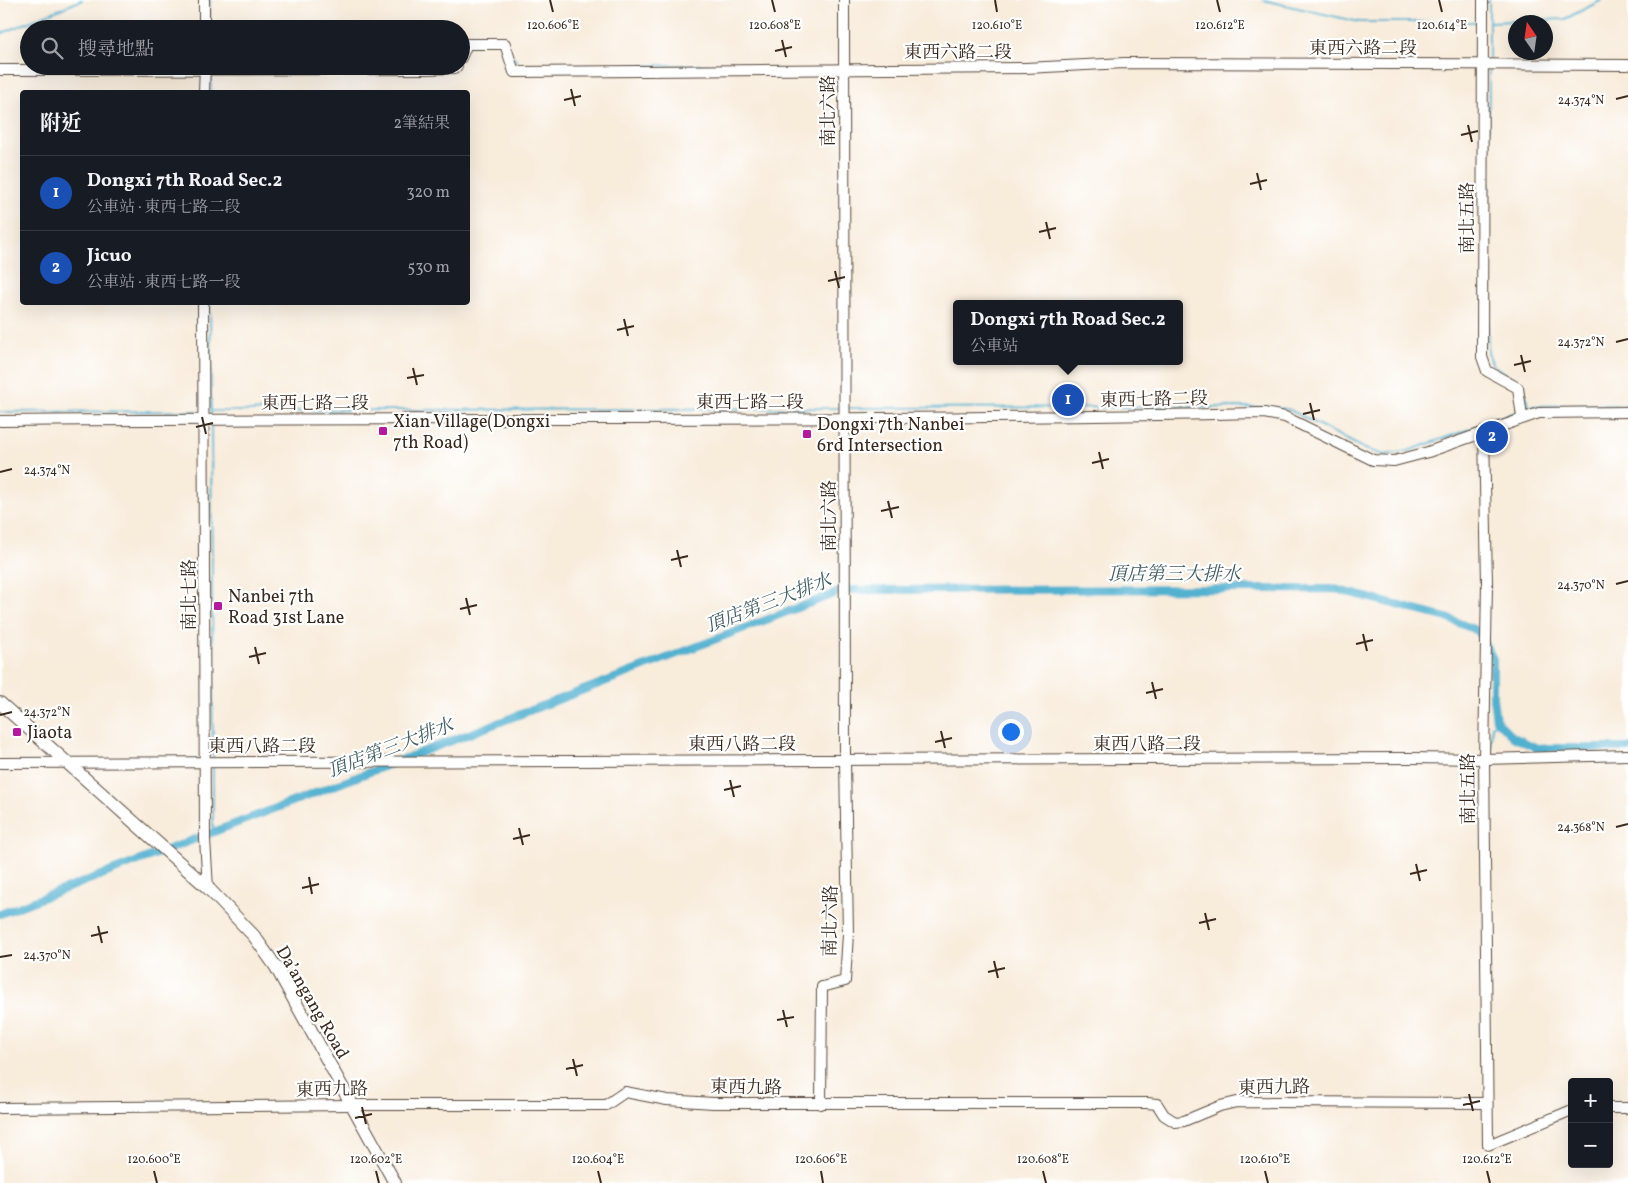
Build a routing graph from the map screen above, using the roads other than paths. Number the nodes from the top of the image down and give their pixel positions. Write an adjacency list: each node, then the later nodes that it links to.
1 (204, 0): 4 (street)
2 (844, 0): 8 (street, 南北六路)
3 (1483, 0): 6 (street, 南北五路)
4 (204, 20)
5 (470, 44): 8 (street, 東西六路二段)
6 (1483, 64): 7 (street, 東西六路二段); 8 (street, 東西六路二段); 15 (street, 南北五路)
7 (1628, 65)
8 (844, 69): 16 (street, 南北六路)
9 (0, 70): 10 (street)
10 (20, 70)
11 (205, 75): 12 (street)
12 (204, 90)
13 (203, 305): 17 (street, 南北七路)
14 (1628, 412): 15 (street, 東西七路二段)
15 (1522, 417): 19 (street, 東西七路二段)
16 (846, 418): 17 (street, 東西七路二段); 19 (street, 東西七路二段); 22 (street, 南北六路)
17 (204, 419): 18 (street, 東西七路二段); 26 (street, 南北七路)
18 (0, 421)
19 (1484, 432): 23 (street, 南北五路)
20 (0, 703): 25 (main road)
21 (1628, 755): 23 (street, 東西八路二段)
22 (845, 760): 23 (street, 東西八路二段); 26 (street, 東西八路二段); 29 (street, 南北六路)
23 (1484, 760): 28 (street, 南北五路)
24 (0, 763): 25 (street, 東西八路二段)
25 (66, 763): 26 (street, 東西八路二段); 27 (main road, Da’angang Road)
26 (206, 763): 27 (street, 南北七路)
27 (208, 888): 30 (main road, Da’angang Road)
28 (1486, 1103): 29 (street, 東西九路); 34 (street, 南北五路)
29 (821, 1104): 30 (street, 東西九路)
30 (351, 1105): 31 (street, 東西九路); 35 (main road, Da’angang Road)
31 (0, 1108)
32 (1613, 1108): 33 (street)
33 (1628, 1108)
34 (1568, 1112)
35 (395, 1183)

